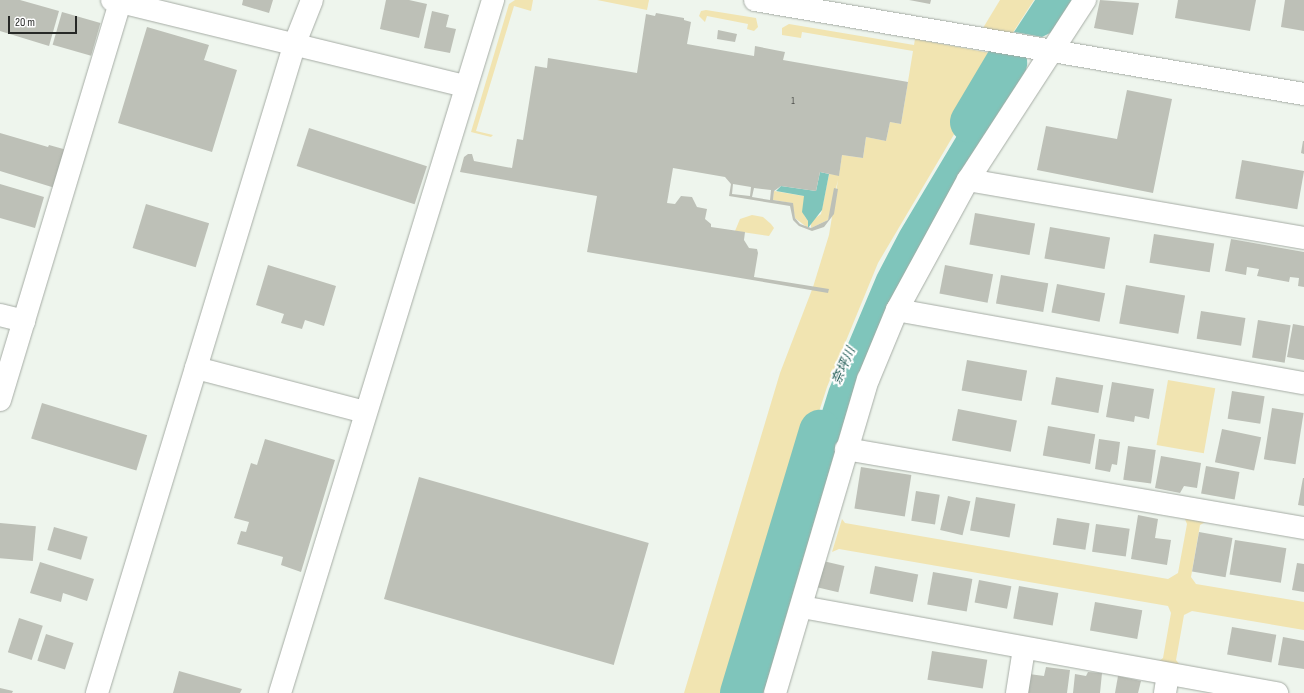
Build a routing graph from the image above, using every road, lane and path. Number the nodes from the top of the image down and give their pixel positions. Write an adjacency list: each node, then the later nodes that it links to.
1 (312, 0): 6 (street)
2 (493, 0): 8 (street)
3 (755, 0): 7 (street)
4 (1085, 0): 7 (street)
5 (118, 1): 6 (street); 14 (street)
6 (294, 44): 8 (street); 15 (street)
7 (1052, 50): 9 (street); 10 (street)
8 (465, 86): 18 (street)
9 (1304, 94)
10 (968, 180): 11 (street); 12 (street)
11 (1304, 238)
12 (897, 310): 16 (street); 19 (street)
13 (0, 315): 14 (street)
14 (24, 321): 17 (street)
15 (196, 368): 18 (street); 24 (street)
16 (1304, 383)
17 (0, 400)
18 (365, 412): 25 (street)
19 (846, 449): 20 (street); 21 (street)
20 (1304, 528)
21 (802, 607): 22 (street); 26 (street)
22 (1024, 649): 23 (street); 27 (street)
23 (1166, 684): 28 (street)
24 (98, 693)
25 (280, 693)
26 (775, 693)
27 (1017, 693)
28 (1277, 693)

